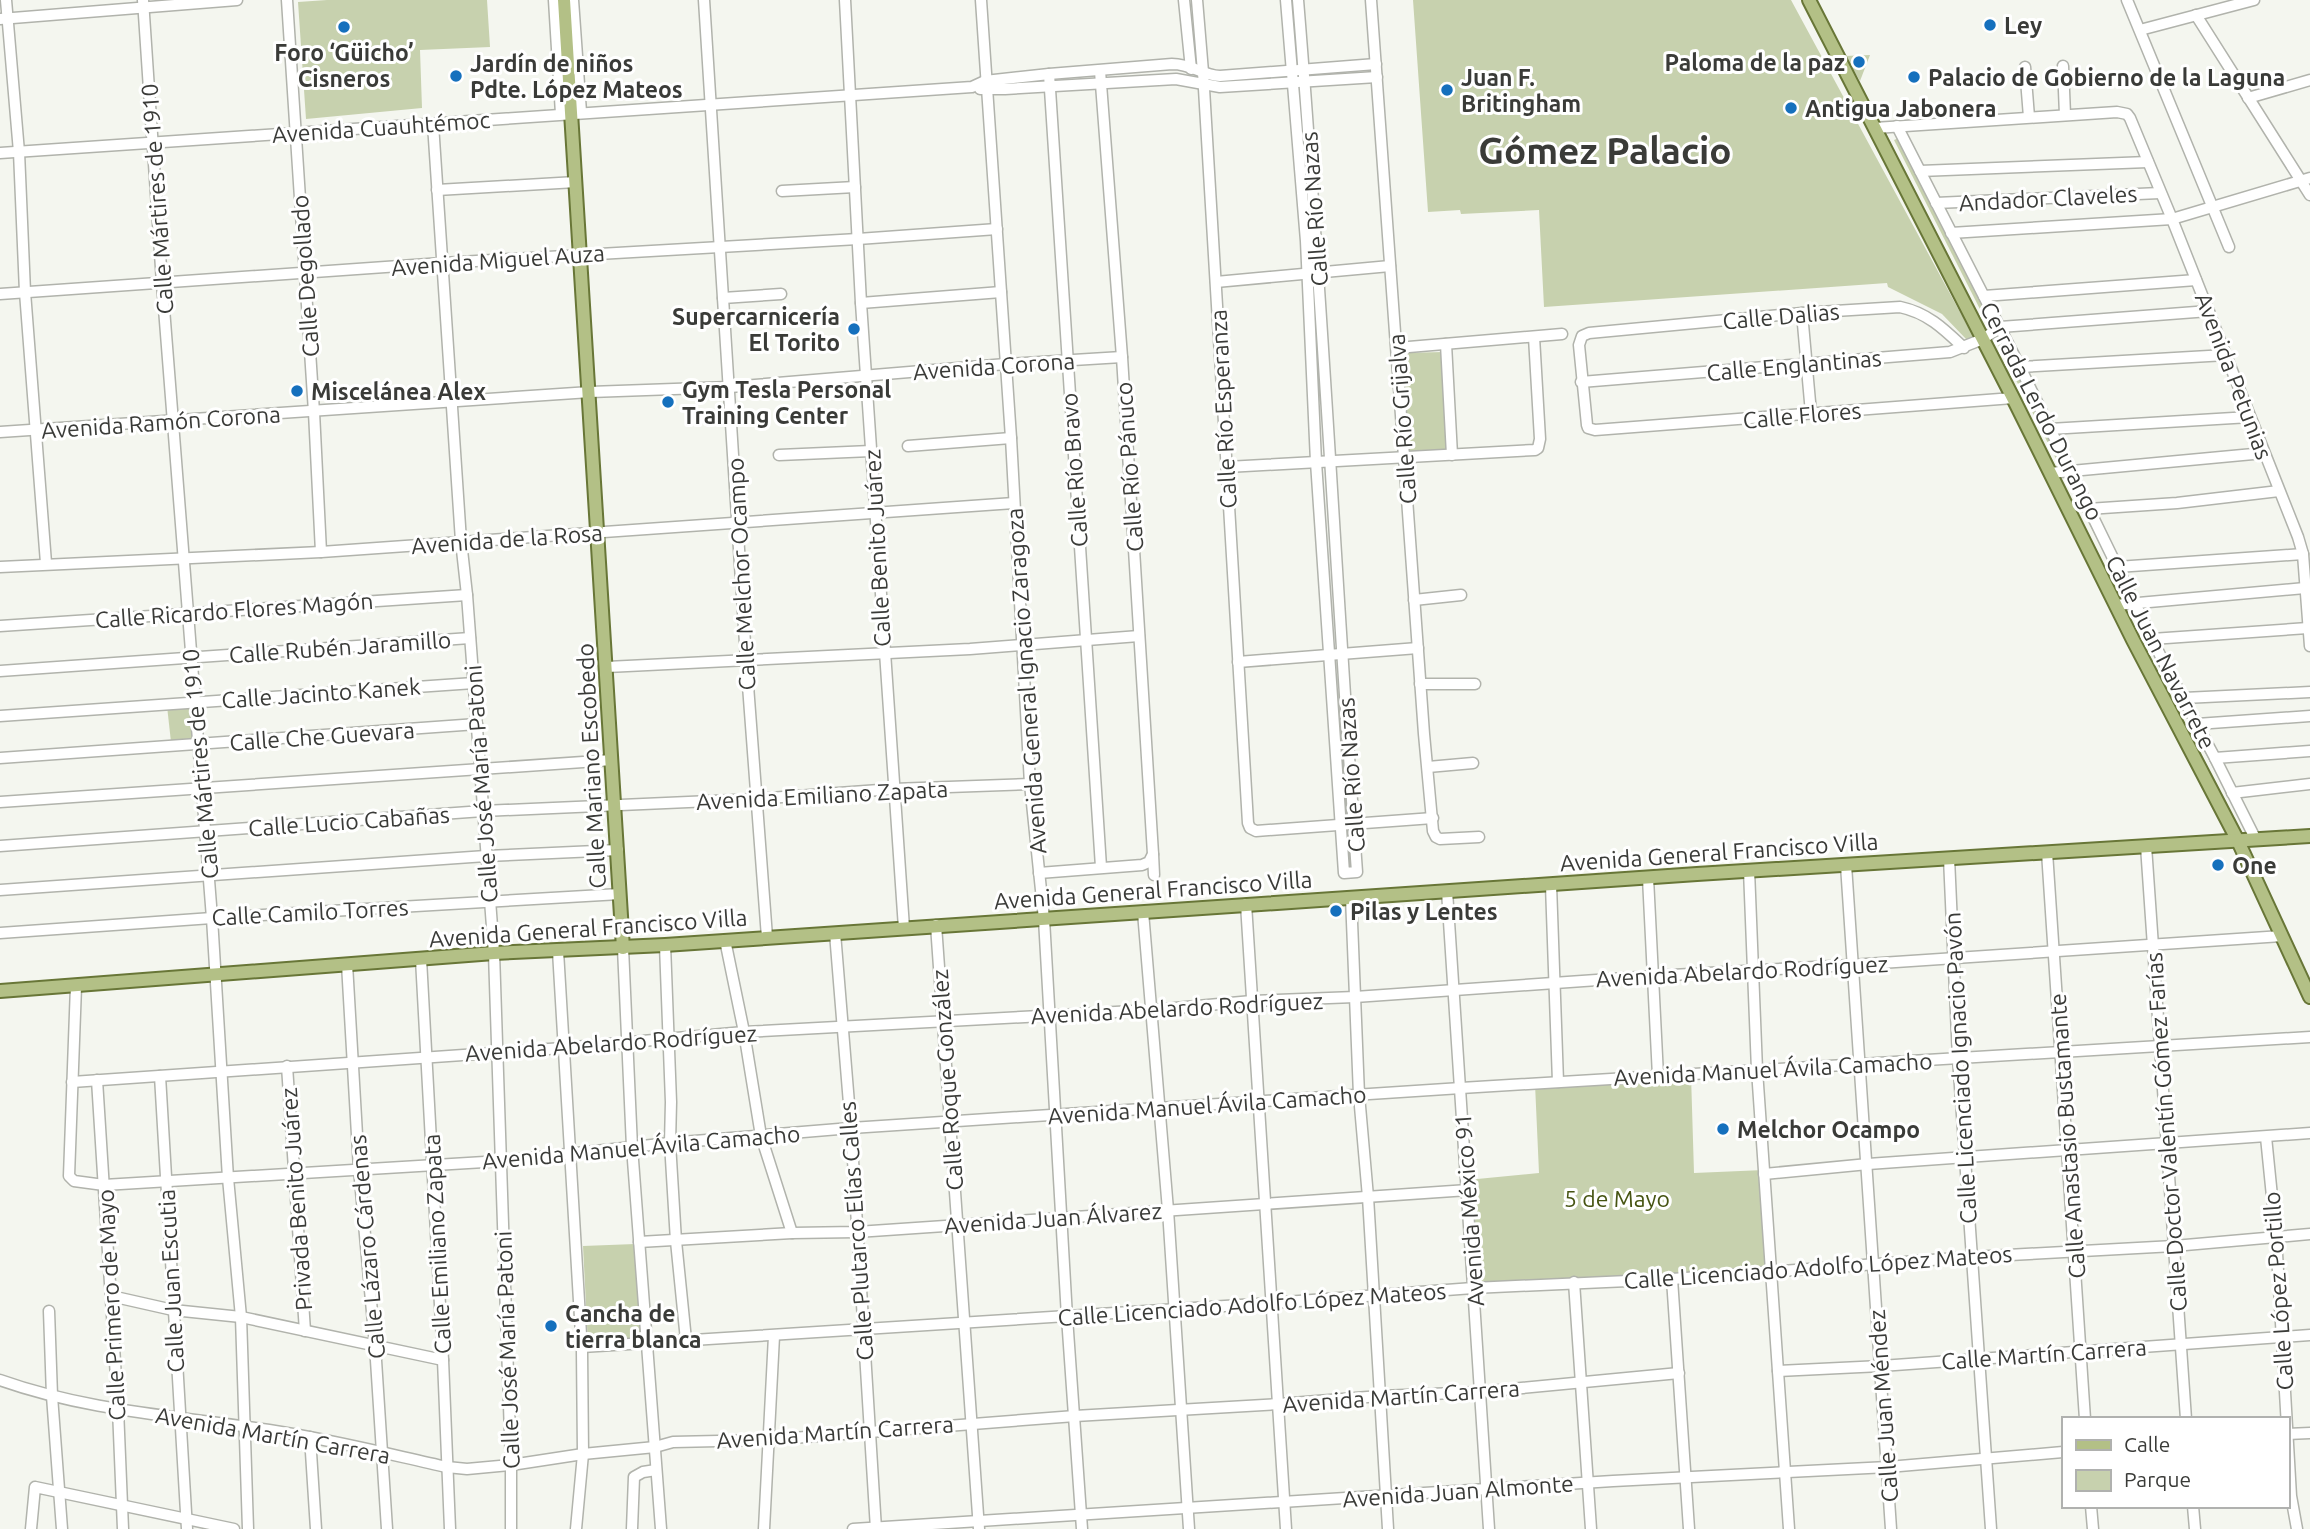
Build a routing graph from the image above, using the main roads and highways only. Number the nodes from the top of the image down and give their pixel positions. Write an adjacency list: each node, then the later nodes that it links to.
1 (564, 0): 7 (main road, Calle Mariano Escobedo)
2 (1809, 0): 5 (main road, Cerrada Lerdo Durango)
3 (2310, 836): 4 (main road, Avenida General Francisco Villa)
4 (2258, 840): 5 (main road, Avenida General Francisco Villa); 6 (main road)
5 (2238, 841): 6 (main road, Cerrada Lerdo Durango); 7 (main road, Avenida General Francisco Villa)
6 (2246, 860): 10 (main road, Cerrada Lerdo Durango)
7 (623, 948): 8 (main road, Avenida General Francisco Villa)
8 (25, 989): 9 (main road, Avenida General Francisco Villa); 11 (main road)
9 (0, 991)
10 (2310, 997)
11 (0, 998)

